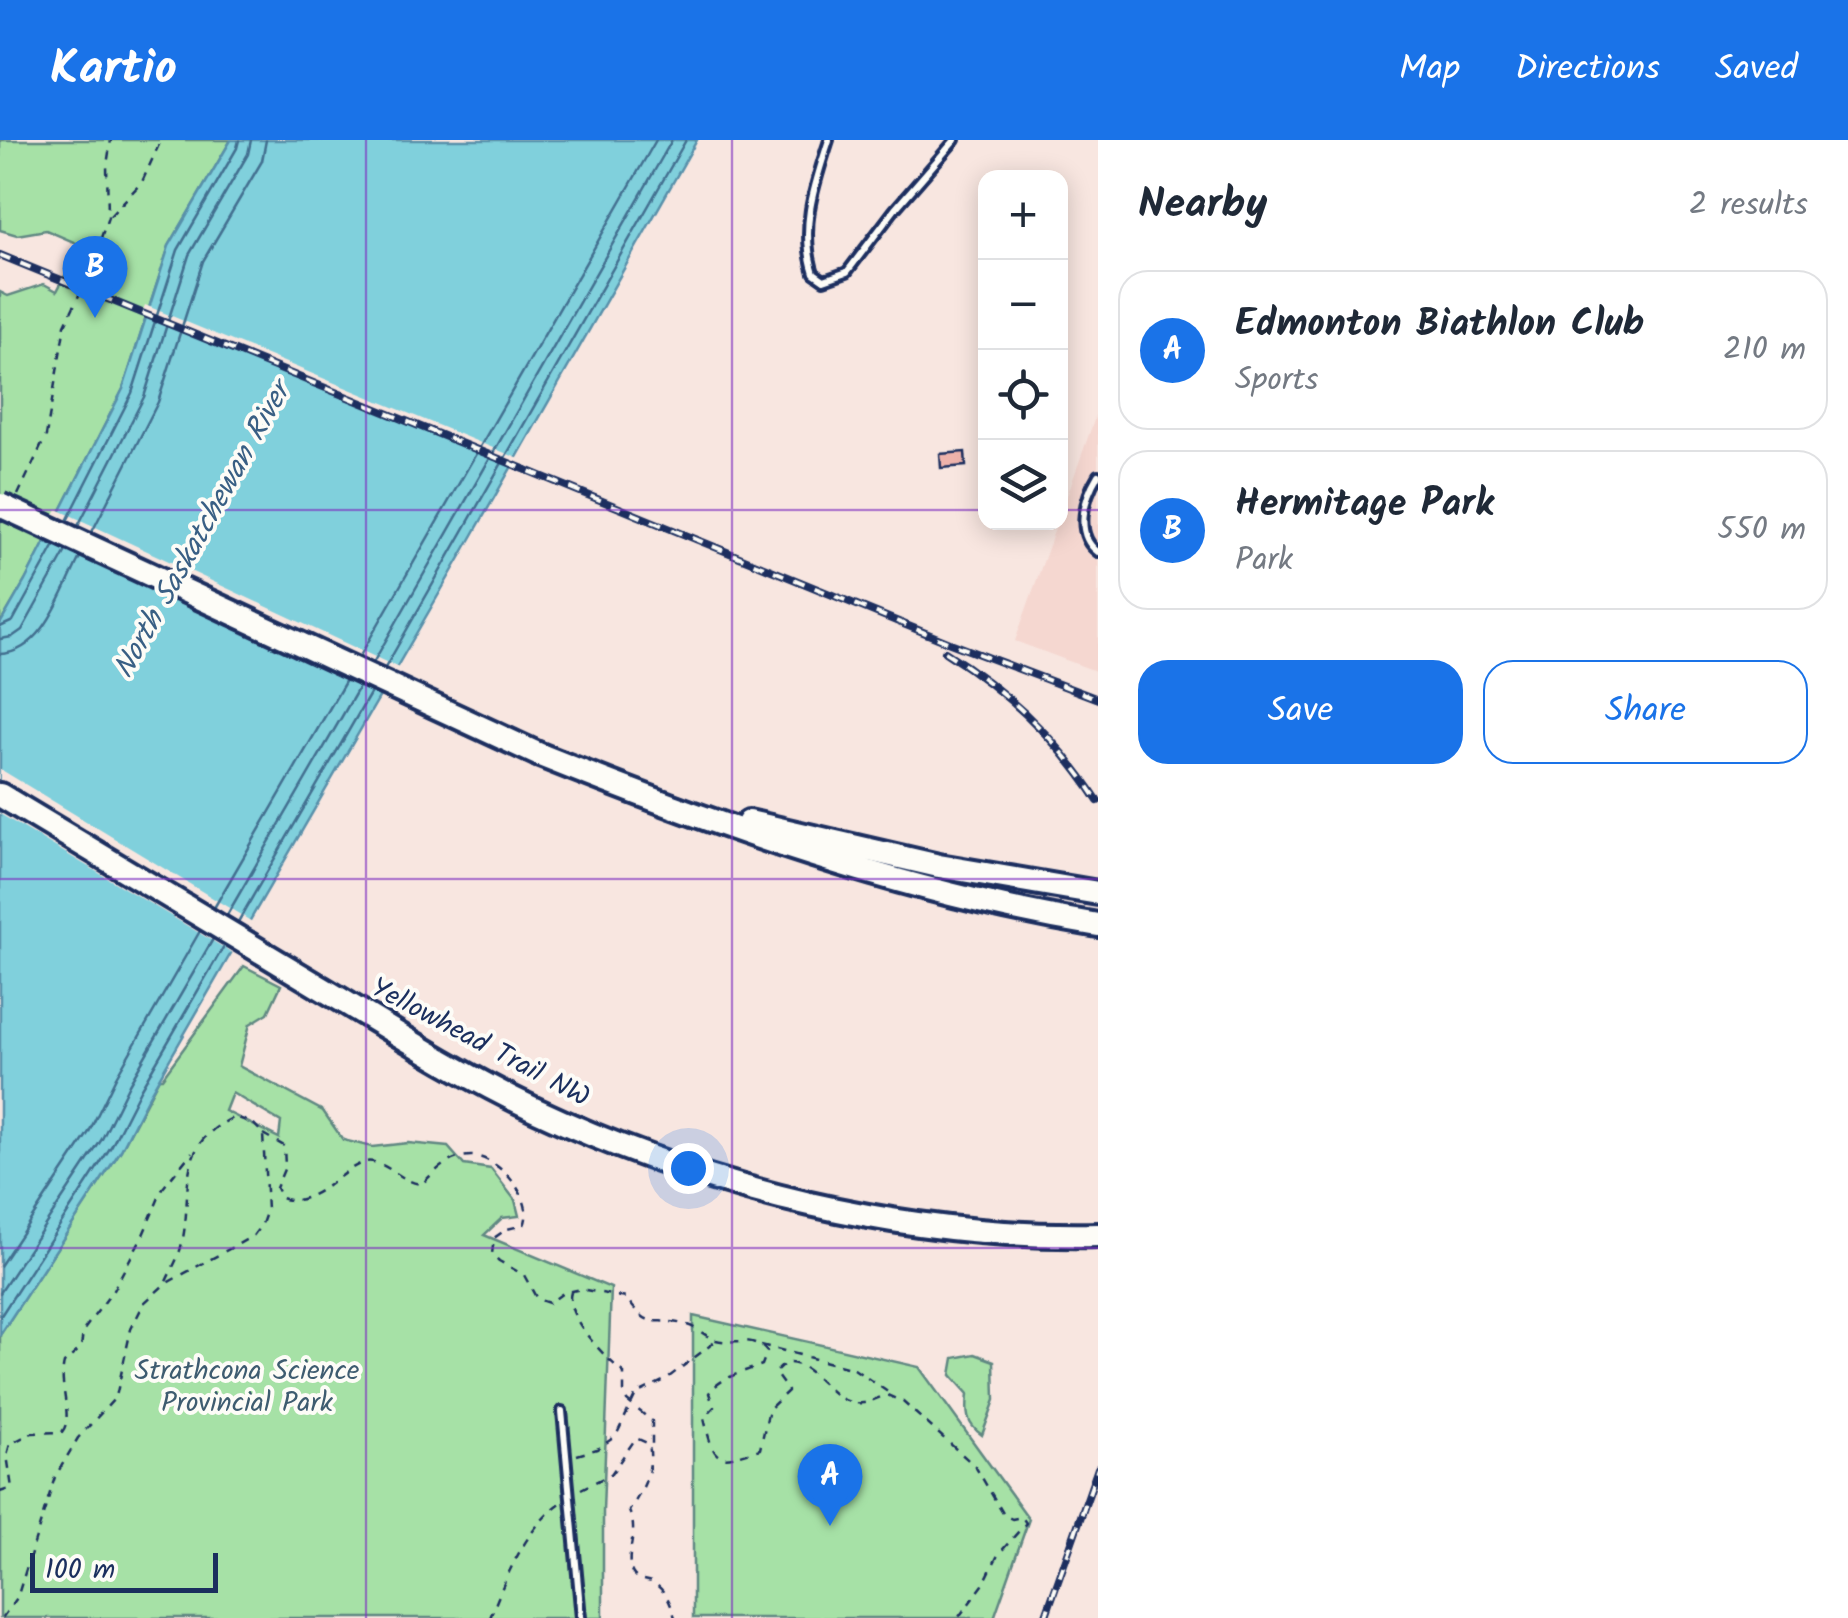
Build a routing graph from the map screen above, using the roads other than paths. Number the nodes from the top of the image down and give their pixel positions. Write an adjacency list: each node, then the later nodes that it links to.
1 (829, 140): 2 (lane)
2 (954, 140)
3 (1098, 475): 5 (lane)
4 (8, 500): 7 (highway, bridge)
5 (1098, 552)
6 (0, 795): 10 (highway, Yellowhead Trail NW)
7 (662, 804): 8 (highway); 9 (highway)
8 (1098, 893)
9 (1098, 925)
10 (1098, 1235)
11 (562, 1411): 12 (lane)
12 (581, 1618)

